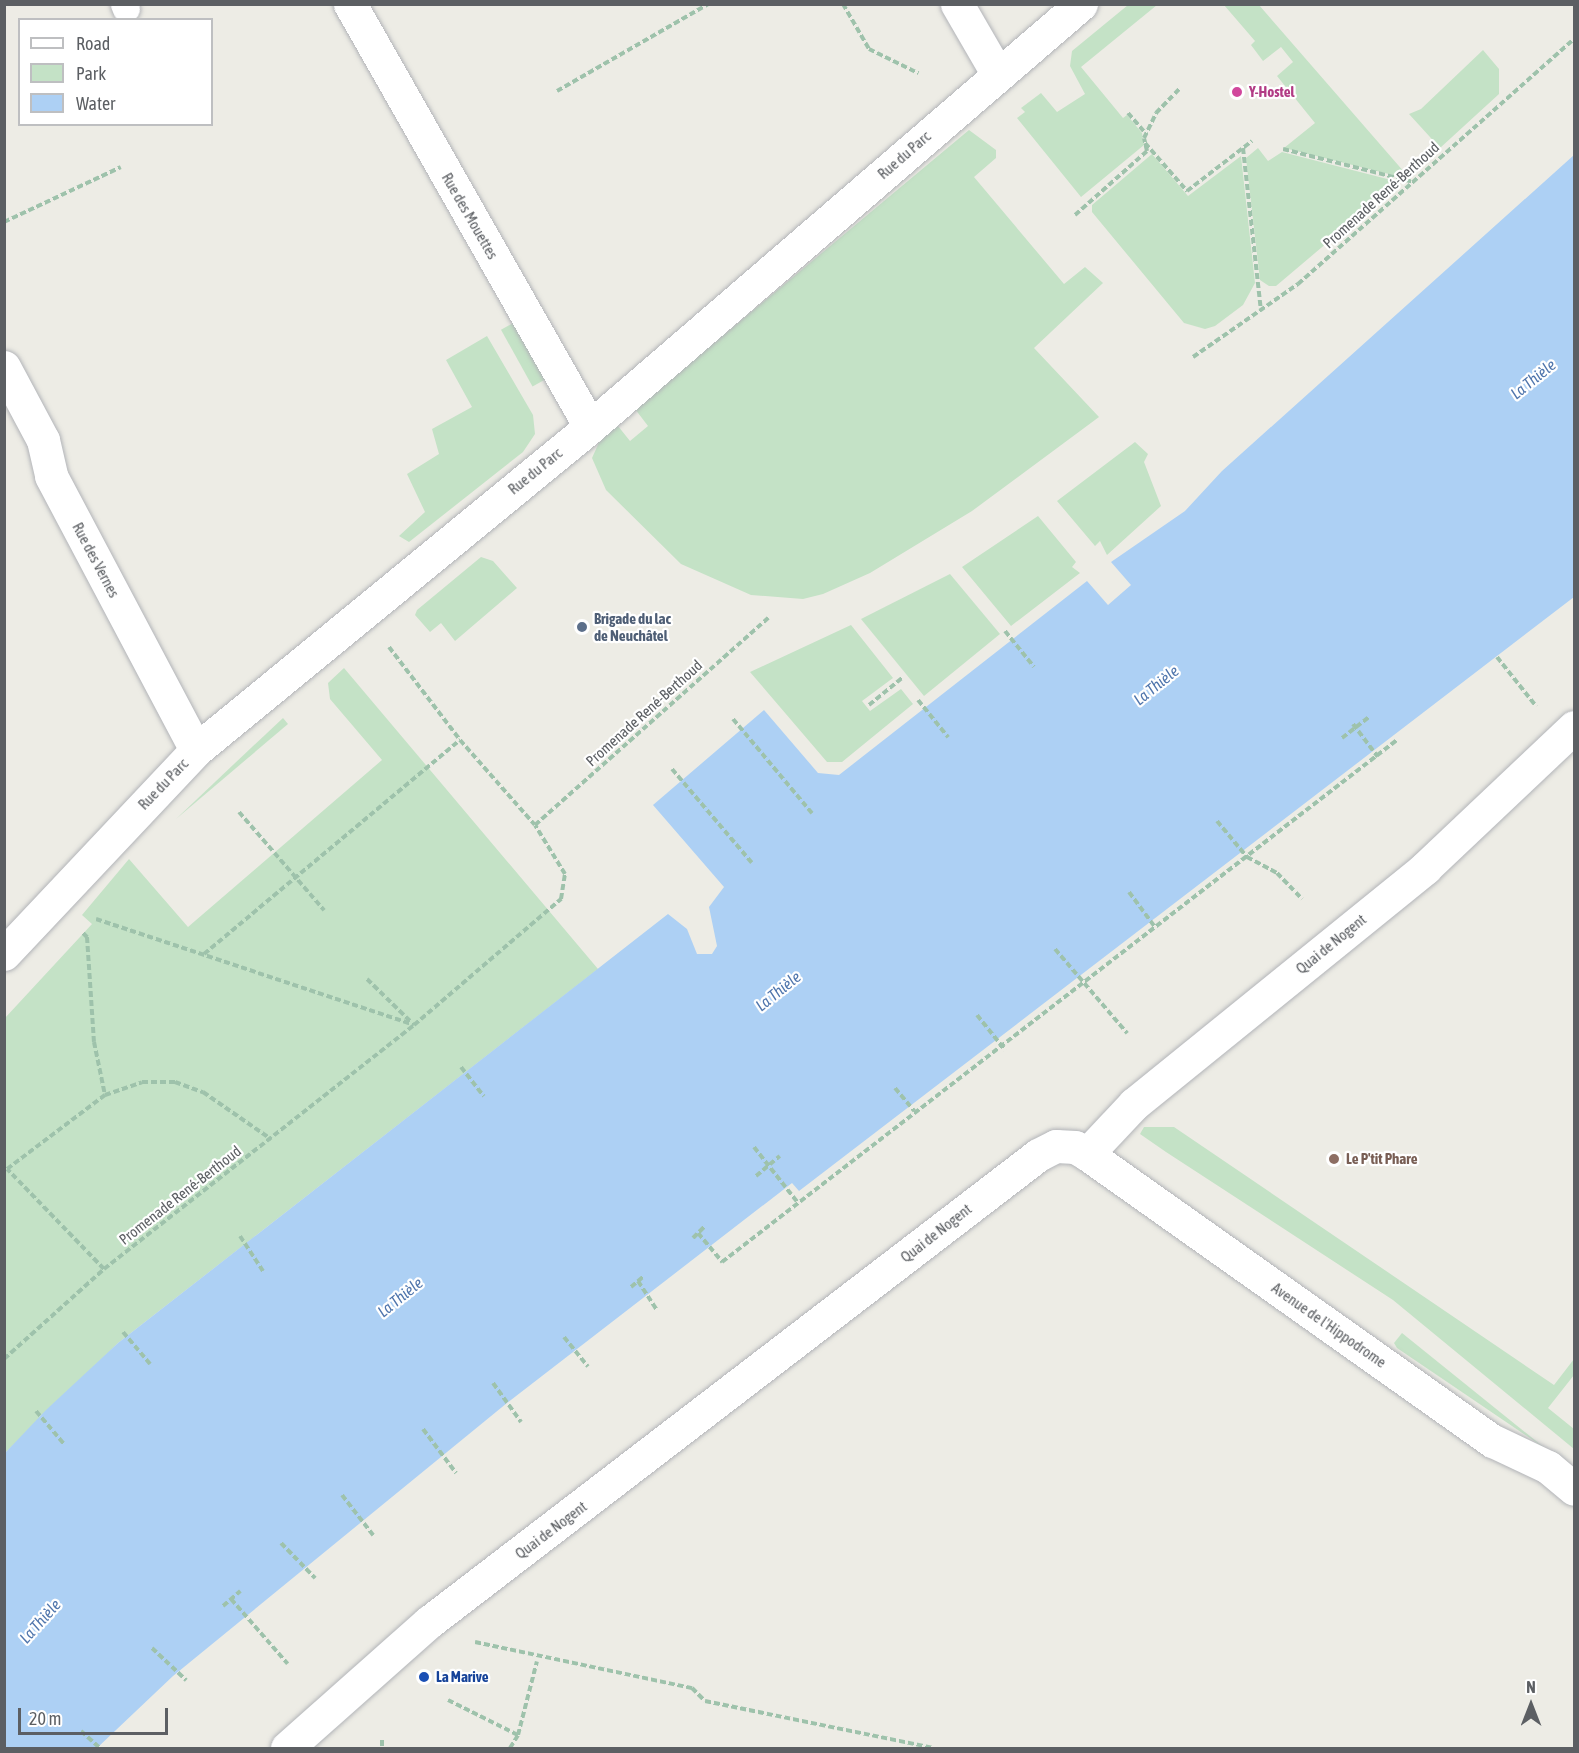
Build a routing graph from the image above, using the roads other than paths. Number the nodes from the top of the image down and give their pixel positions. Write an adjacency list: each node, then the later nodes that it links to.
1 (350, 4): 6 (street, Rue des Mouettes)
2 (957, 4): 4 (street)
3 (1082, 4): 4 (street, Rue du Parc)
4 (997, 73): 6 (street, Rue du Parc)
5 (4, 367): 8 (street, Rue des Vernes)
6 (590, 427): 8 (street, Rue du Parc)
7 (1568, 733): 10 (street, Quai de Nogent)
8 (196, 750): 9 (street, Rue du Parc)
9 (4, 954)
10 (1087, 1154): 11 (street, Avenue de l'Hippodrome); 12 (street, Quai de Nogent)
11 (1575, 1488)
12 (287, 1749)

